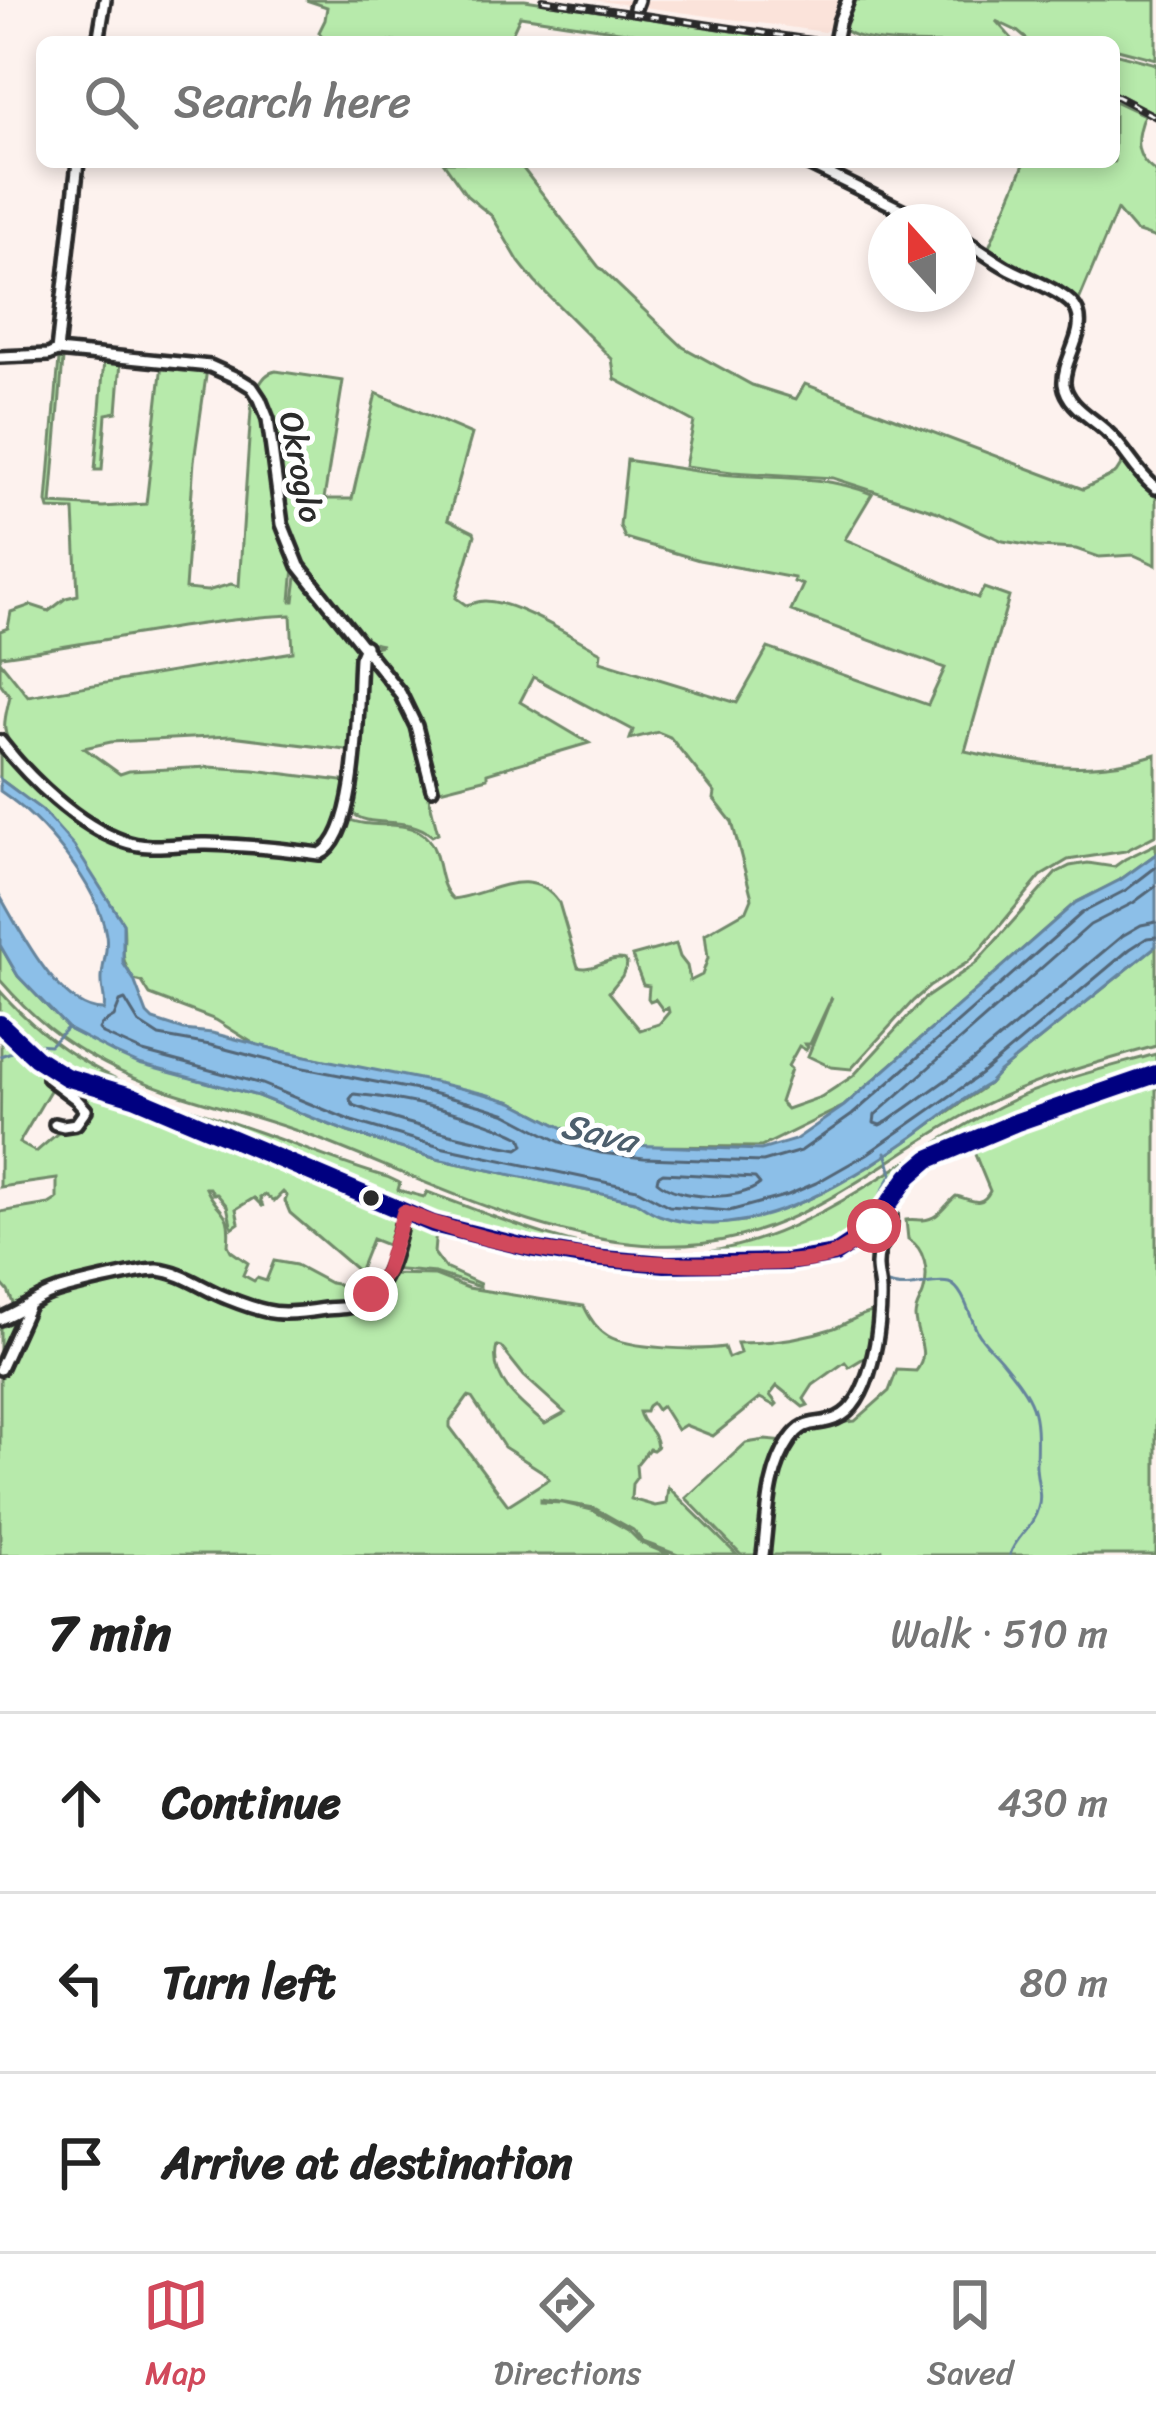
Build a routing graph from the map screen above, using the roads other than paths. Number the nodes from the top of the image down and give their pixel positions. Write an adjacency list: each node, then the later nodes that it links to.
1 (105, 0): 3 (street)
2 (848, 0): 4 (street)
3 (99, 36)
4 (836, 36)
5 (76, 168): 9 (street)
6 (816, 168): 7 (street)
7 (889, 204)
8 (976, 248): 11 (street)
9 (58, 352): 10 (street, Okroglo); 12 (street, Okroglo)
10 (0, 357)
11 (1156, 488)
12 (364, 646): 13 (street); 14 (street, Okroglo)
13 (0, 741)
14 (432, 789)
15 (0, 1024): 16 (street)
16 (20, 1042): 17 (street)
17 (36, 1058): 18 (street)
18 (49, 1068): 20 (street); 22 (street)
19 (1156, 1074): 21 (street)
20 (55, 1124)
21 (889, 1205): 23 (street); 27 (street)
22 (404, 1212): 23 (street); 24 (street)
23 (871, 1229)
24 (28, 1307): 25 (street); 26 (street)
25 (0, 1319)
26 (0, 1369)
27 (763, 1555)

